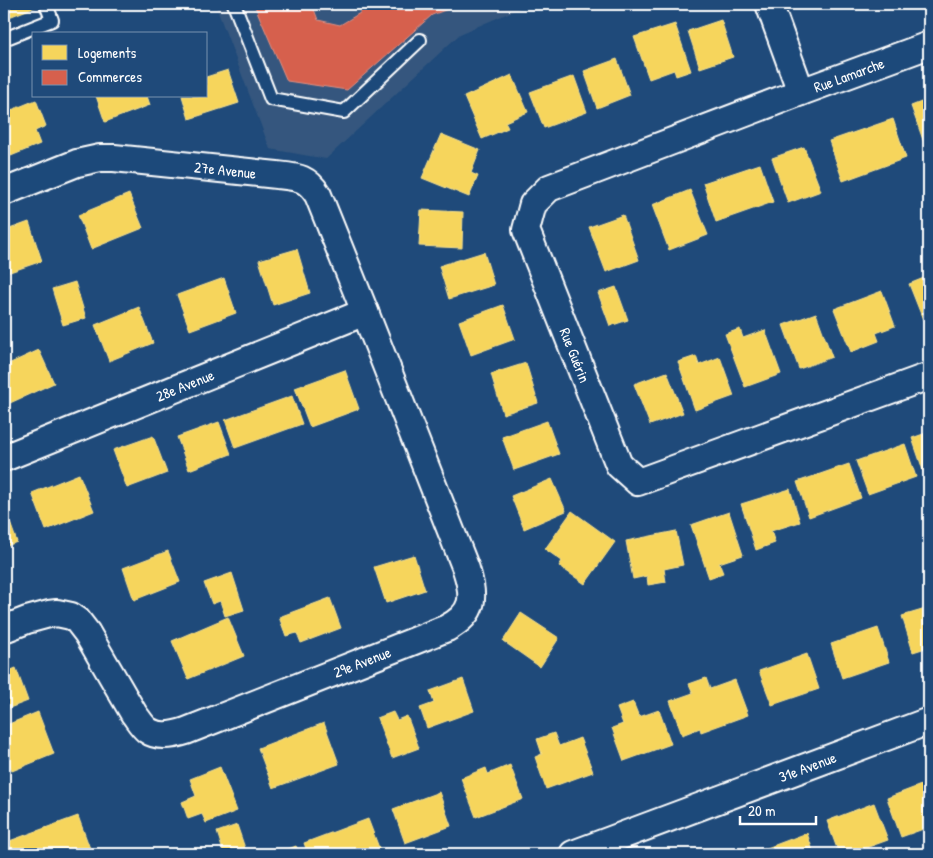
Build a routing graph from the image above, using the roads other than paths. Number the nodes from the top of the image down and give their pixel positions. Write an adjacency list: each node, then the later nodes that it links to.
1 (46, 4): 4 (lane)
2 (234, 4): 5 (lane)
3 (768, 4): 7 (street, Rue Lamarche)
4 (4, 39)
5 (420, 40)
6 (929, 45): 7 (street, Rue Lamarche)
7 (801, 92): 10 (street, Rue Guérin)
8 (4, 192): 9 (street, 27e Avenue)
9 (366, 312): 11 (street, 28e Avenue); 12 (street, 29e Avenue)
10 (929, 376)
11 (4, 458)
12 (4, 629)
13 (929, 722): 14 (street, 31e Avenue)
14 (573, 854)

